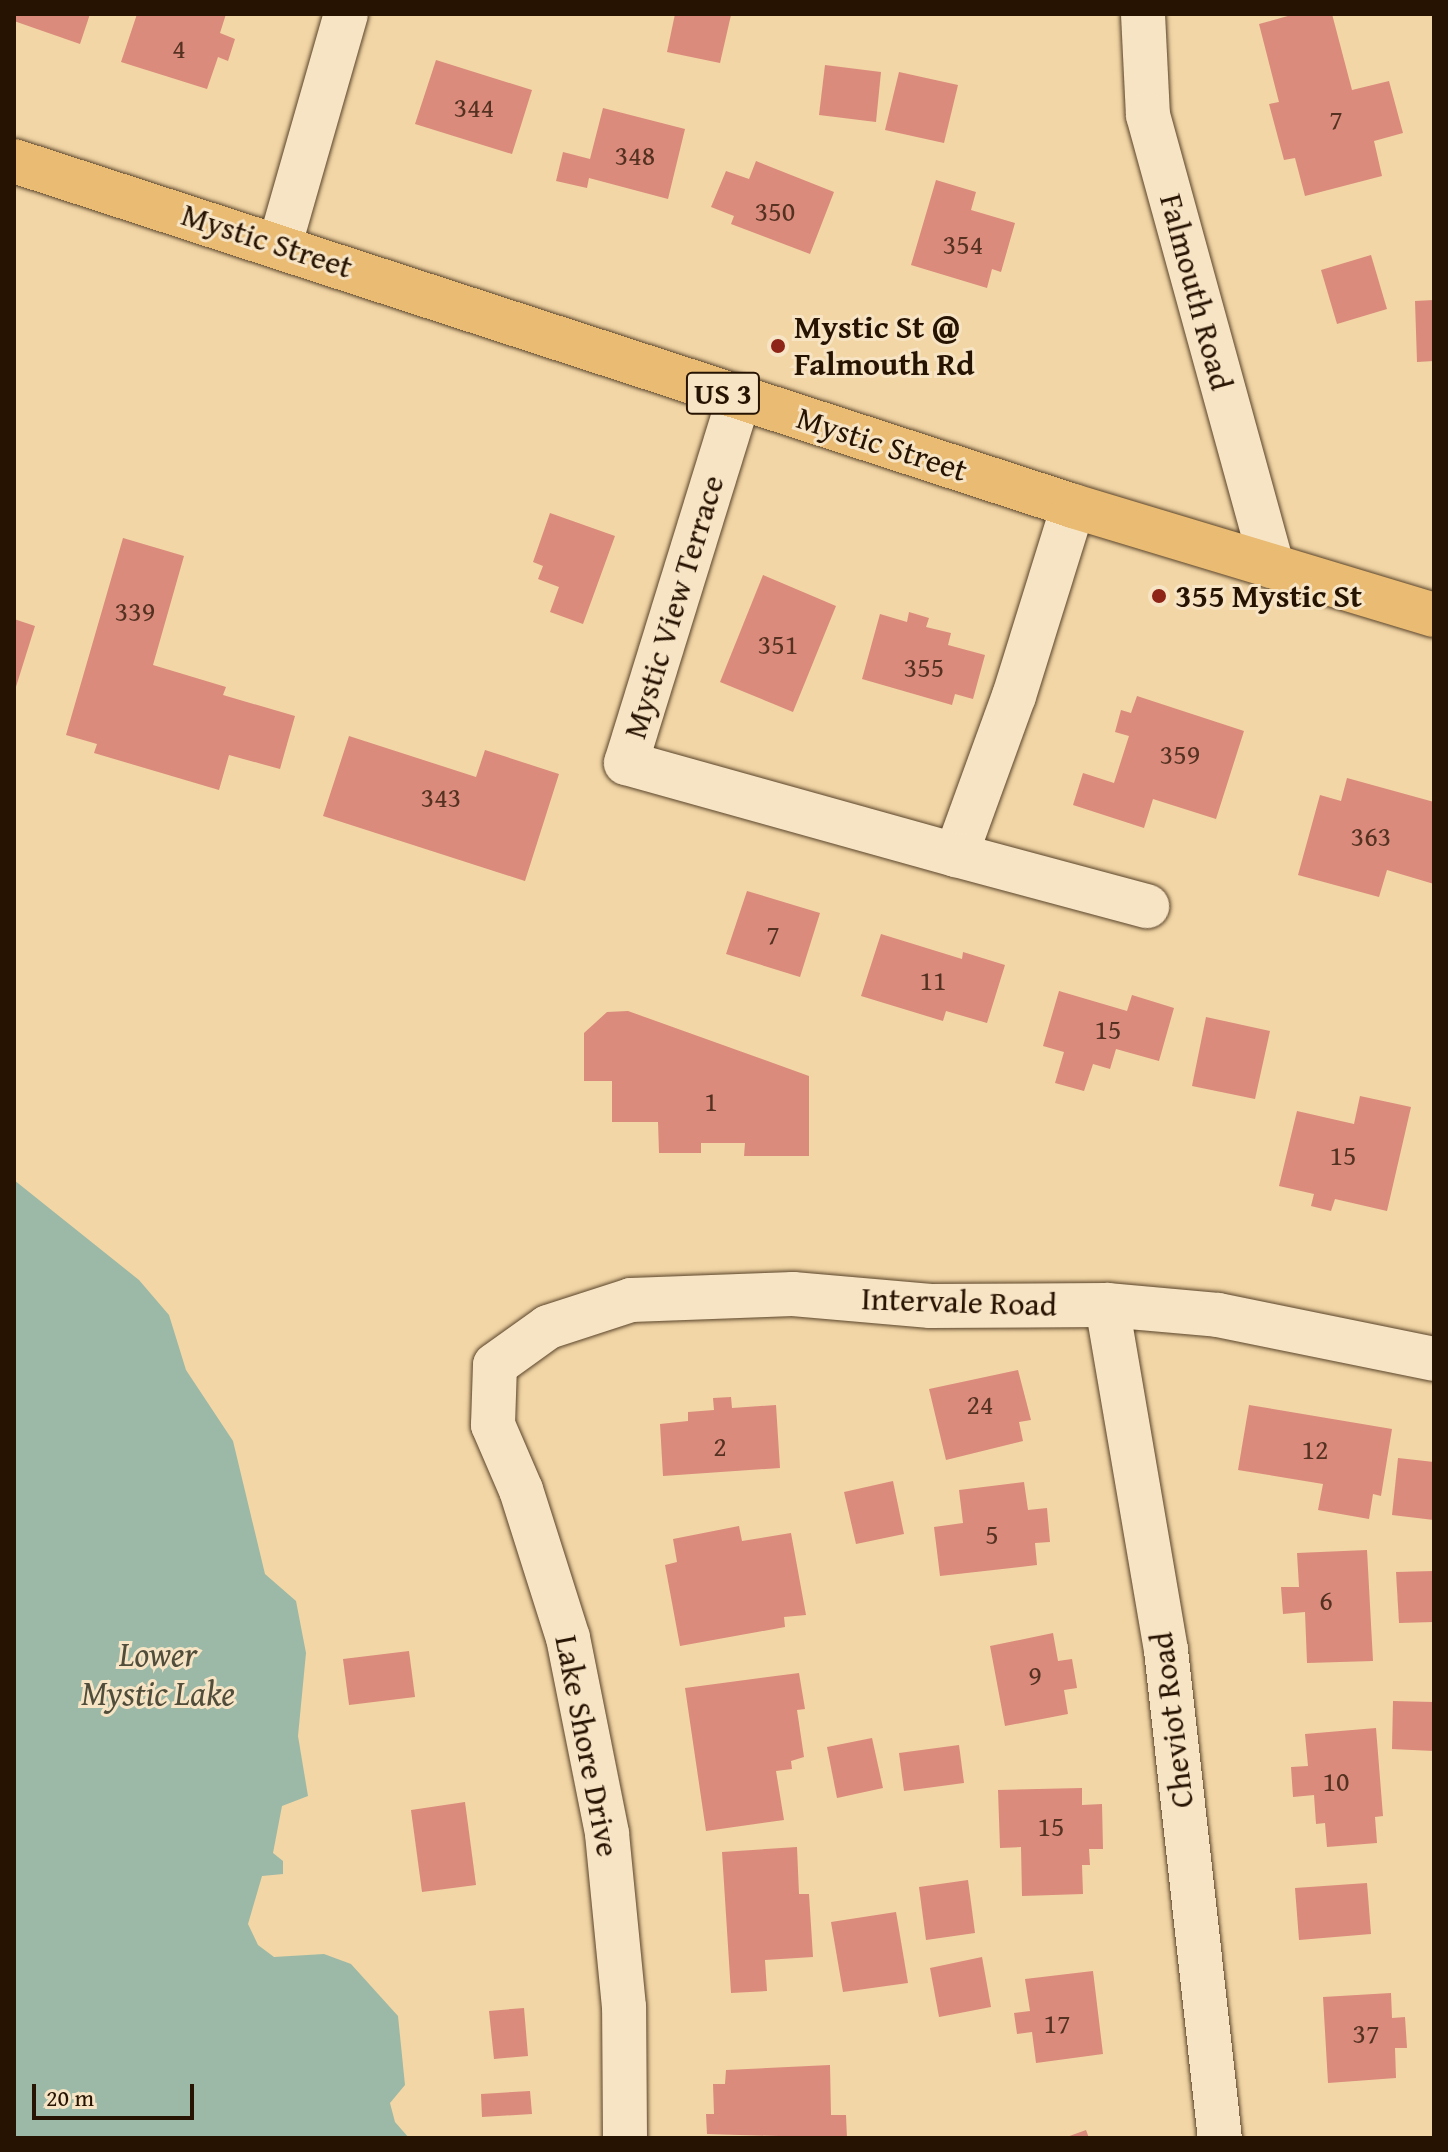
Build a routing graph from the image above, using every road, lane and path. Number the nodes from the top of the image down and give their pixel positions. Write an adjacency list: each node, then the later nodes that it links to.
1 (346, 14): 4 (street)
2 (1143, 14): 7 (street, Falmouth Road)
3 (14, 161): 4 (highway, Mystic Street / US 3)
4 (280, 244): 5 (highway, Mystic Street / US 3)
5 (739, 398): 6 (highway, Mystic Street / US 3); 9 (street, Mystic View Terrace)
6 (1073, 506): 7 (highway, Mystic Street / US 3); 9 (street)
7 (1272, 566): 8 (highway, Mystic Street / US 3)
8 (1434, 615)
9 (956, 855): 10 (street, Mystic View Terrace)
10 (1147, 906)
11 (1107, 1305): 12 (street, Intervale Road); 13 (street, Intervale Road); 15 (street, Cheviot Road)
12 (1434, 1359)
13 (495, 1365): 14 (street, Lake Shore Drive)
14 (625, 2138)
15 (1220, 2138)

